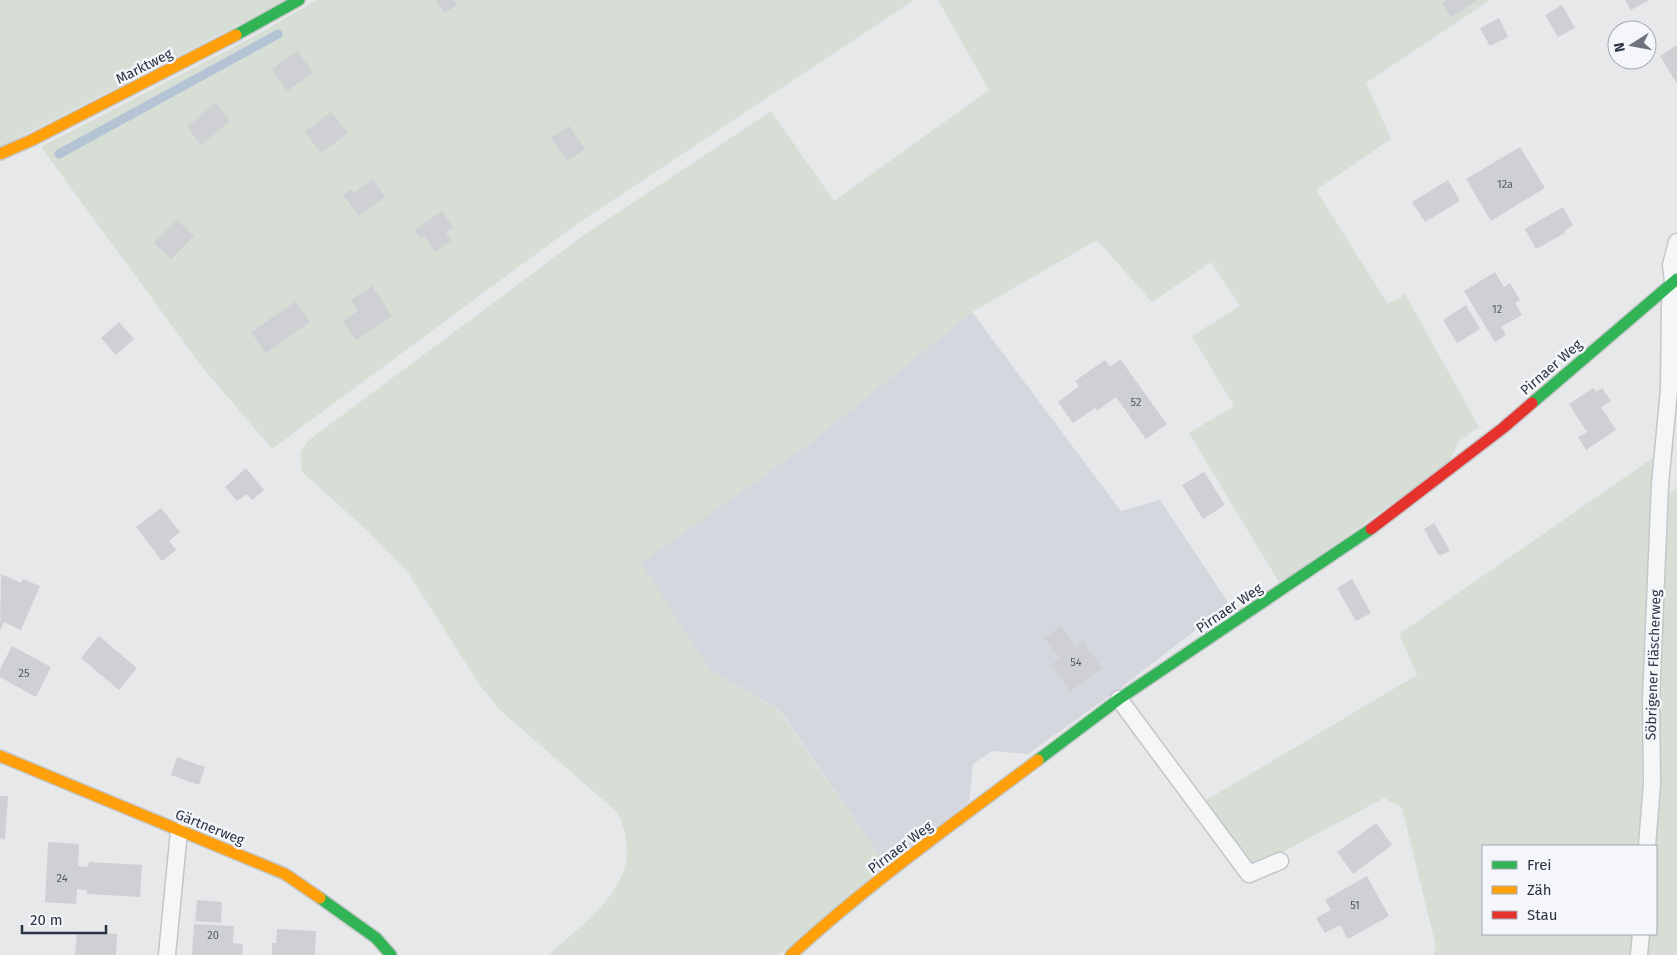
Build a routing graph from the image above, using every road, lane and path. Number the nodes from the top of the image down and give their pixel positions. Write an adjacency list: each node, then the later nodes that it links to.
1 (299, 0): 2 (street, Marktweg)
2 (0, 154)
3 (1677, 242): 4 (lane, Söbrigener Fläscherweg)
4 (1675, 281): 5 (street, Pirnaer Weg); 8 (lane, Söbrigener Fläscherweg)
5 (1119, 699): 9 (lane); 13 (street, Pirnaer Weg)
6 (0, 756): 7 (street, Gärtnerweg)
7 (180, 831): 11 (lane); 12 (street, Gärtnerweg)
8 (1647, 845)
9 (1280, 861)
10 (1641, 935): 14 (lane)
11 (167, 955)
12 (391, 955)
13 (791, 955)
14 (1639, 955)

